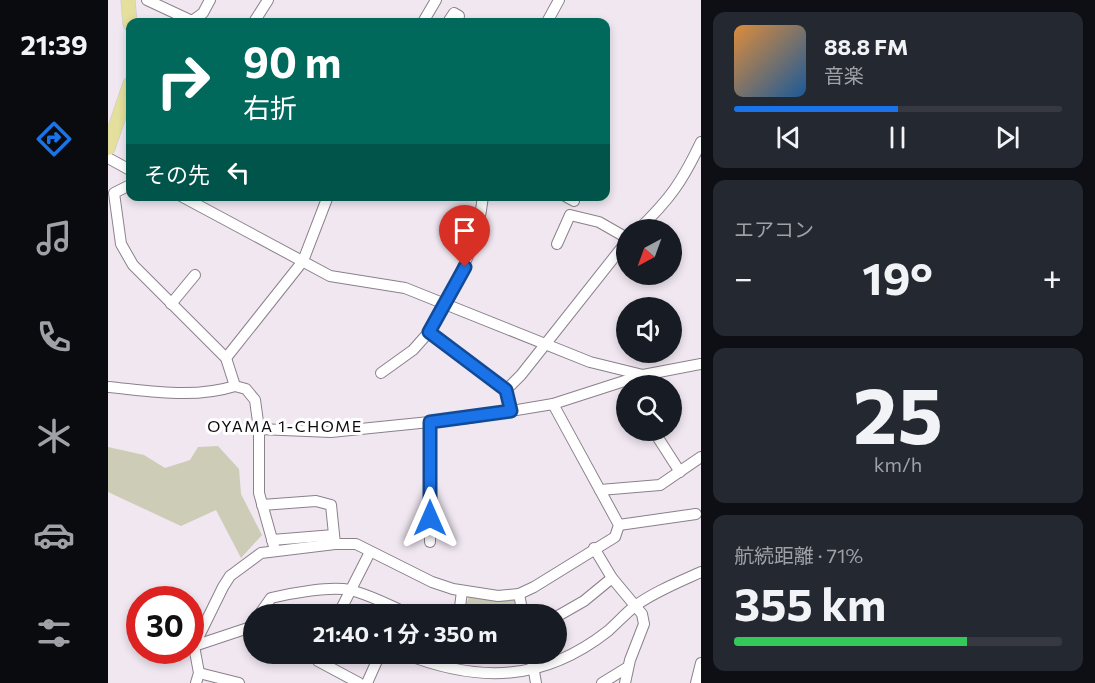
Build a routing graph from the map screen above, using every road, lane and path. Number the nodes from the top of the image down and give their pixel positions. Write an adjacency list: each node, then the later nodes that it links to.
1 (128, 0): 7 (main road)
2 (147, 0): 8 (street)
3 (210, 0): 9 (street)
4 (268, 0): 10 (street)
5 (436, 0): 11 (street)
6 (559, 0): 12 (street)
7 (130, 18)
8 (186, 18)
9 (197, 18)
10 (257, 18)
11 (425, 18)
12 (548, 18)
13 (126, 96): 15 (main road)
14 (700, 142): 22 (street)
15 (108, 148)
16 (108, 158): 17 (street)
17 (126, 168)
18 (126, 187): 29 (street)
19 (190, 201): 26 (street)
20 (325, 201): 26 (street)
21 (483, 201): 28 (street)
22 (649, 219)
23 (616, 233): 24 (street)
24 (556, 244)
25 (616, 254): 31 (street)
26 (303, 261): 28 (street); 32 (street)
27 (195, 275): 29 (street)
28 (445, 302): 30 (street); 31 (street)
29 (171, 304): 32 (street)
30 (429, 332): 34 (street); 39 (street)
31 (546, 344): 35 (street); 39 (street)
32 (226, 358): 37 (street)
33 (700, 364): 35 (street)
34 (381, 373)
35 (643, 375)
36 (616, 384): 40 (street)
37 (235, 386): 38 (street); 43 (street)
38 (108, 387)
39 (506, 390): 41 (street)
40 (553, 404): 41 (street); 47 (street)
41 (511, 411): 42 (street)
42 (430, 422): 43 (street); 52 (street)
43 (259, 429): 48 (street)
44 (660, 441): 46 (street)
45 (700, 457): 46 (street)
46 (680, 472): 47 (street)
47 (600, 490): 50 (street)
48 (262, 506): 51 (street); 53 (street)
49 (696, 514): 50 (street)
50 (619, 525): 54 (street)
51 (335, 539): 53 (street); 55 (street)
52 (430, 542)
53 (273, 545): 68 (street)
54 (594, 548): 57 (street); 60 (street)
55 (370, 552): 58 (street); 59 (street)
56 (700, 572): 66 (street)
57 (612, 578): 66 (street); 67 (street)
58 (350, 590): 61 (street); 62 (street); 63 (street)
59 (462, 591): 60 (street); 64 (street)
60 (519, 594): 65 (street)
61 (265, 604)
62 (343, 604)
63 (384, 604)
64 (460, 604)
65 (521, 604)
66 (636, 605): 76 (street); 77 (street)
67 (567, 611)
68 (204, 627)
69 (243, 630): 70 (street)
70 (204, 643)
71 (700, 663): 85 (street)
72 (324, 664): 80 (street)
73 (376, 664): 81 (street)
74 (439, 664): 77 (street)
75 (533, 664): 77 (street)
76 (628, 667): 83 (street); 84 (street)
77 (534, 670): 82 (street)
78 (198, 678): 79 (street)
79 (238, 683)
80 (359, 683)
81 (367, 683)
82 (536, 683)
83 (602, 683)
84 (624, 683)
85 (696, 683)

